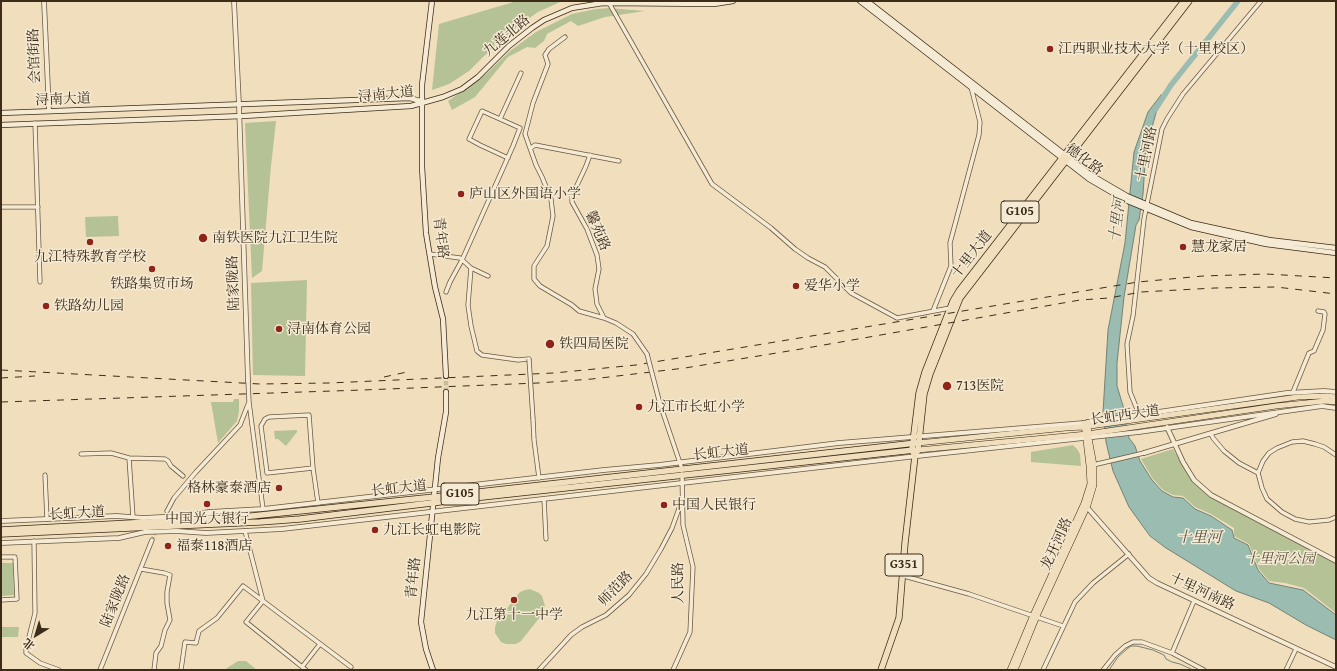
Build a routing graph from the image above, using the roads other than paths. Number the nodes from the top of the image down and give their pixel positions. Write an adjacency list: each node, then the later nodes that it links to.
1 (44, 1): 16 (street, 会馆街路)
2 (234, 1): 15 (street, 陆家陇路)
3 (432, 1): 14 (main road, 青年路)
4 (733, 1): 10 (main road, 九莲北路)
5 (860, 1): 13 (main road, 德化路)
6 (867, 1): 25 (main road, 德化路)
7 (1184, 1): 25 (highway, 十里大道 / G105)
8 (1189, 1): 25 (highway, 十里大道 / G105)
9 (1261, 1): 28 (street, 十里河路)
10 (610, 3): 14 (main road, 九莲北路); 39 (street)
11 (565, 36): 22 (street)
12 (521, 73): 19 (street)
13 (970, 87): 25 (main road, 德化路); 39 (street)
14 (422, 102): 15 (main road, 浔南大道); 18 (main road, 浔南大道); 32 (main road, 青年路)
15 (239, 105): 16 (main road, 浔南大道); 18 (street, 陆家陇路)
16 (48, 111): 17 (main road, 浔南大道)
17 (1, 113)
18 (239, 116): 20 (main road, 浔南大道); 43 (street, 陆家陇路)
19 (500, 119): 24 (street); 24 (street)
20 (35, 123): 21 (main road, 浔南大道); 27 (street)
21 (1, 125)
22 (531, 148): 23 (street); 41 (street)
23 (590, 155): 26 (street); 41 (street, 馨苑路)
24 (508, 158): 33 (street)
25 (1066, 158): 28 (main road, 德化路); 38 (highway, 十里大道 / G105); 58 (highway, 十里大道 / G105)
26 (619, 160)
27 (38, 207): 29 (street); 36 (street)
28 (1147, 207): 30 (main road, 德化路); 31 (main road, 德化路); 53 (street, 十里河路)
29 (1, 208)
30 (1336, 248)
31 (1336, 253)
32 (430, 254): 33 (street); 42 (main road, 青年路)
33 (462, 260): 34 (street); 37 (street)
34 (471, 268): 35 (street); 73 (street, bridge)
35 (488, 276)
36 (40, 282)
37 (446, 292)
38 (950, 308): 39 (street); 58 (highway, 十里大道 / G105)
39 (933, 311)
40 (1318, 311): 45 (street)
41 (604, 318): 66 (street, 人民路, bridge)
42 (446, 376)
43 (248, 381): 48 (street, 陆家陇路)
44 (446, 392): 75 (main road, 青年路)
45 (1293, 392): 46 (street); 53 (street)
46 (1336, 392)
47 (1336, 397): 53 (main road, 长虹西大道)
48 (250, 402): 81 (street); 82 (street, 陆家陇路)
49 (1336, 402): 50 (main road, 长虹西大道)
50 (1308, 403): 52 (street); 57 (main road, 长虹西大道)
51 (1336, 408): 52 (street)
52 (1288, 410): 55 (street); 56 (street)
53 (1137, 416): 54 (main road, 长虹西大道)
54 (1088, 424): 57 (main road, 龙开河路); 58 (main road, 长虹西大道)
55 (1167, 428): 57 (street); 59 (street)
56 (1211, 434): 59 (street); 70 (street)
57 (1089, 435): 60 (main road, 长虹西大道); 64 (street); 67 (main road, 龙开河路)
58 (916, 440): 60 (highway, 十里大道 / G105); 66 (street); 69 (highway, 长虹大道 / G105)
59 (1175, 444): 61 (street); 97 (street)
60 (915, 450): 64 (highway, 十里大道); 69 (highway, 长虹大道 / G105)
61 (1144, 453): 67 (street)
62 (82, 454): 65 (street)
63 (1336, 455): 70 (street)
64 (915, 456): 74 (street); 99 (highway, G351)
65 (129, 458): 72 (street); 84 (street)
66 (680, 462): 69 (street, 人民路); 73 (street)
67 (1091, 465): 80 (main road, 龙开河路)
68 (313, 468): 68 (street); 79 (street)
69 (682, 471): 74 (street, 人民路); 77 (highway, 长虹大道 / G105)
70 (1258, 473): 85 (street)
71 (45, 475): 86 (street)
72 (183, 476)
73 (540, 478): 75 (street)
74 (682, 484): 76 (street); 78 (street, 人民路)
75 (435, 490): 77 (main road, 青年路); 79 (street)
76 (544, 499): 83 (street); 91 (street)
77 (434, 500): 83 (main road, 青年路); 88 (highway, 长虹大道 / G105); 90 (highway, 长虹大道 / G105)
78 (682, 500): 116 (street, 师范路); 117 (street, 人民路)
79 (318, 503): 81 (street)
80 (1085, 505): 95 (street, 十里河南路); 103 (main road, 龙开河路)
81 (263, 509): 84 (street)
82 (167, 511)
83 (433, 512): 89 (street); 115 (main road, 青年路)
84 (133, 517): 86 (street)
85 (1336, 517)
86 (47, 519): 87 (street)
87 (1, 521)
88 (1, 530)
89 (245, 531): 93 (street); 101 (street)
90 (1, 534)
91 (546, 539)
92 (152, 540): 98 (street, 陆家陇路)
93 (34, 541): 94 (street); 111 (street)
94 (1, 543)
95 (1129, 554): 102 (street, 十里河南路); 104 (street)
96 (1, 558): 100 (street)
97 (1336, 561)
98 (140, 569): 112 (street, 陆家陇路); 113 (street)
99 (904, 576): 103 (street); 118 (highway, G351)
100 (1, 600)
101 (263, 601): 105 (street); 110 (street); 114 (street)
102 (1194, 601): 106 (street, 十里河南路); 107 (street)
103 (1035, 615): 104 (street); 119 (main road, 龙开河路); 120 (main road, 龙开河路)
104 (1063, 626): 121 (street)
105 (320, 644): 108 (street); 110 (street)
106 (1296, 649): 109 (street, 十里河南路); 124 (street)
107 (1172, 653): 122 (street); 123 (street)
108 (351, 667)
109 (1336, 667)
110 (304, 669)
111 (59, 670)
112 (100, 670)
113 (154, 670)
114 (181, 670)
115 (433, 670)
116 (539, 670)
117 (673, 670)
118 (881, 670)
119 (1010, 670)
120 (1015, 670)
121 (1043, 670)
122 (1104, 670)
123 (1204, 670)
124 (1286, 670)

